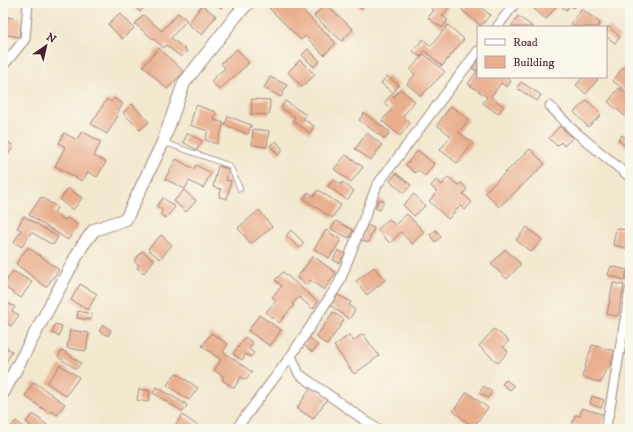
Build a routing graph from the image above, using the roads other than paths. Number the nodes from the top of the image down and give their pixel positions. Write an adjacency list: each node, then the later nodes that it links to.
1 (28, 3): 6 (street)
2 (248, 3): 8 (street)
3 (515, 3): 4 (street)
4 (498, 26)
5 (477, 52): 12 (street)
6 (3, 66)
7 (550, 106): 9 (street)
8 (163, 142): 10 (lane); 13 (street)
9 (630, 177)
10 (240, 189)
11 (630, 290): 16 (street)
12 (291, 356): 14 (street); 15 (street)
13 (3, 393)
14 (236, 429)
15 (377, 429)
16 (605, 429)

